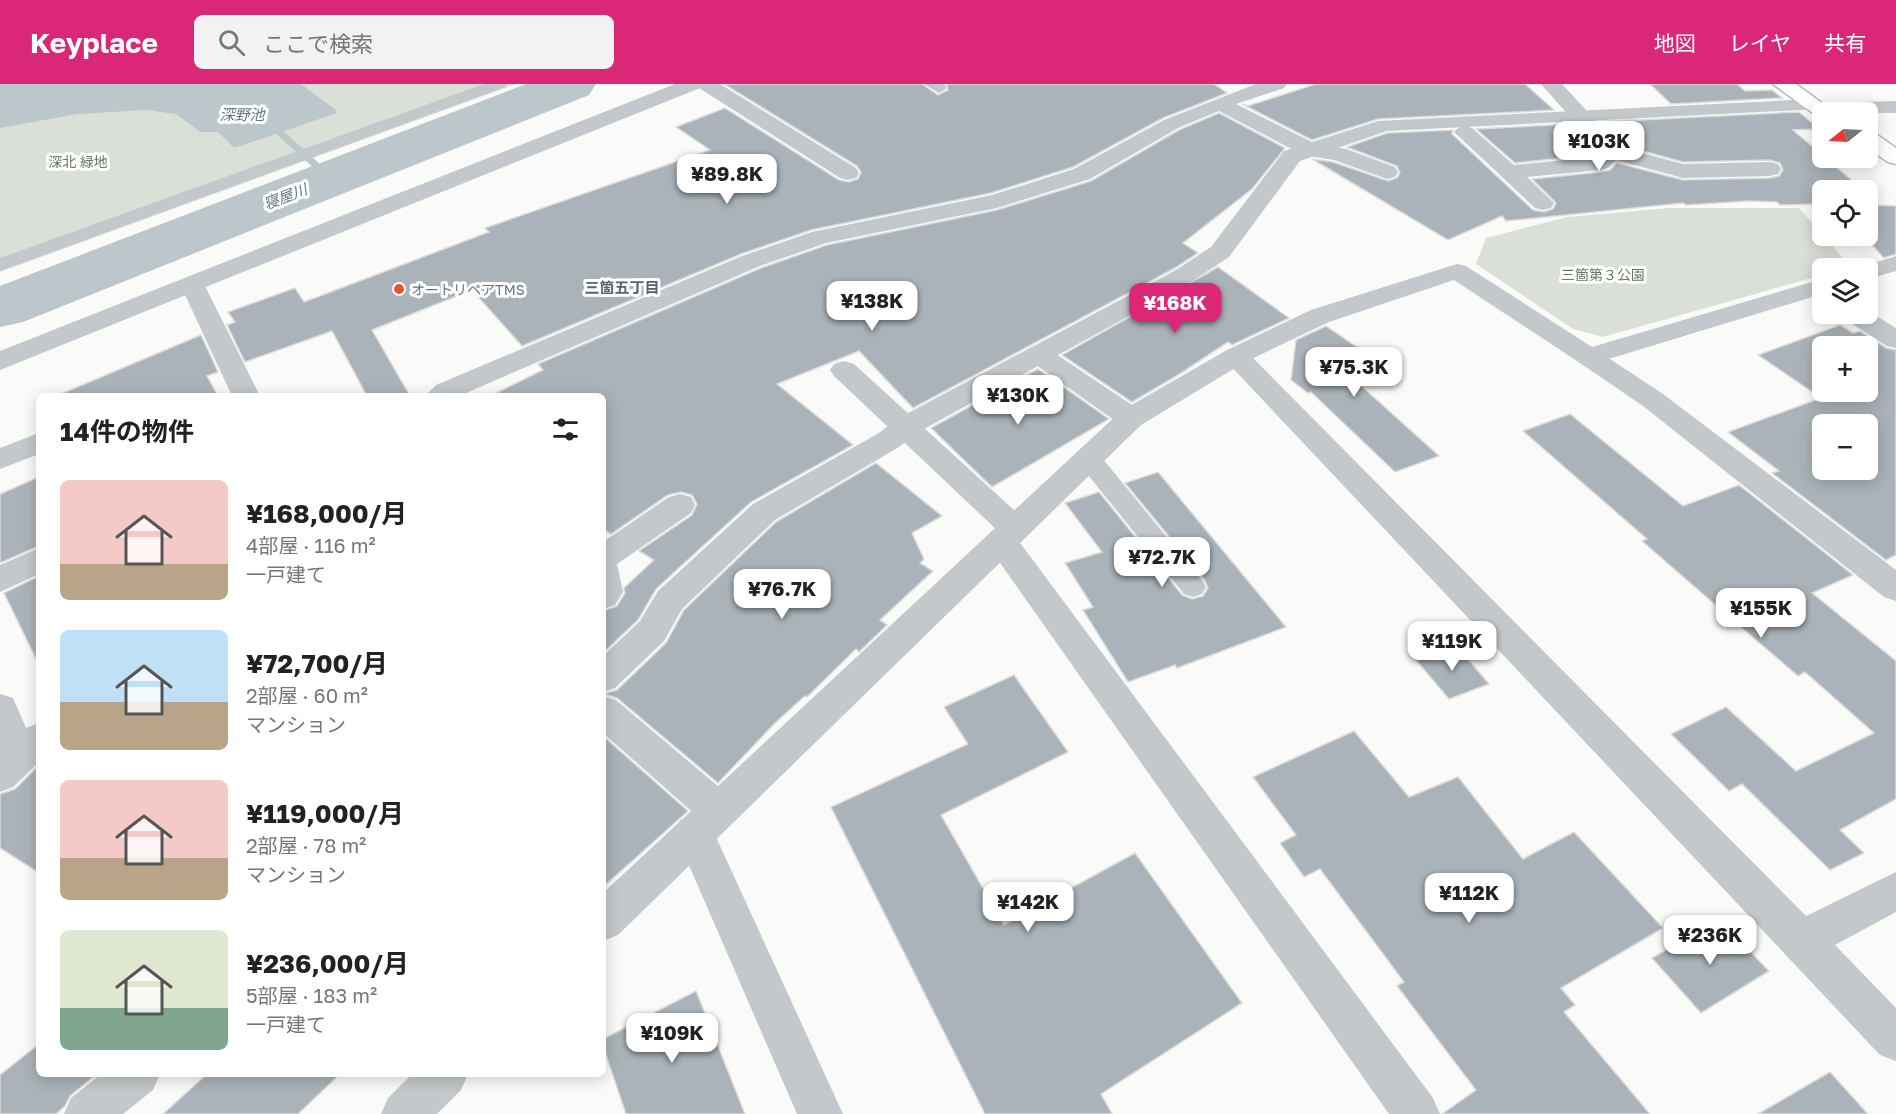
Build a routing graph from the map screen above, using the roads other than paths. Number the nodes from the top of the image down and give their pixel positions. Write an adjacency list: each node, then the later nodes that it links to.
1 (499, 84): 24 (lane)
2 (693, 84): 26 (street)
3 (706, 84): 21 (street)
4 (1277, 84): 7 (street)
5 (1551, 84): 12 (street)
6 (1782, 84): 8 (main road)
7 (1229, 94): 15 (street); 36 (street)
8 (1812, 105)
9 (1878, 107): 10 (street)
10 (1896, 107)
11 (1812, 109): 12 (street)
12 (1578, 115): 15 (street); 16 (street)
13 (1465, 132): 20 (street)
14 (1878, 145): 17 (main road)
15 (1311, 150): 19 (street); 30 (street)
16 (1612, 152): 18 (street); 20 (street)
17 (1896, 157)
18 (1770, 169)
19 (1387, 172)
20 (1509, 172): 22 (street)
21 (848, 173)
22 (1543, 203)
23 (1896, 263): 25 (street)
24 (0, 265)
25 (1878, 269)
26 (192, 284): 33 (street); 35 (street)
27 (1812, 291): 32 (street)
28 (1871, 324): 29 (street)
29 (1896, 340)
30 (1038, 354): 37 (street); 38 (street)
31 (1236, 356): 32 (street); 37 (street); 56 (street)
32 (1589, 357): 48 (street)
33 (0, 361)
34 (844, 370): 38 (street)
35 (245, 393)
36 (443, 393)
37 (1131, 418): 41 (street)
38 (905, 427): 43 (street); 49 (street)
39 (36, 444): 40 (street)
40 (0, 459)
41 (1089, 459): 43 (street); 47 (lane)
42 (680, 505): 44 (street)
43 (1009, 536): 53 (street); 63 (street)
44 (606, 556)
45 (36, 562): 46 (street)
46 (0, 580)
47 (1193, 587)
48 (1896, 588)
49 (606, 675)
50 (0, 710): 52 (street)
51 (606, 714): 53 (street)
52 (19, 757)
53 (706, 821): 55 (street); 62 (street)
54 (1896, 891): 56 (street)
55 (606, 918)
56 (1801, 941): 57 (street)
57 (1896, 1039)
58 (133, 1077): 61 (street)
59 (442, 1077): 60 (street)
60 (410, 1111)
61 (87, 1114)
62 (820, 1114)
63 (1417, 1114)

